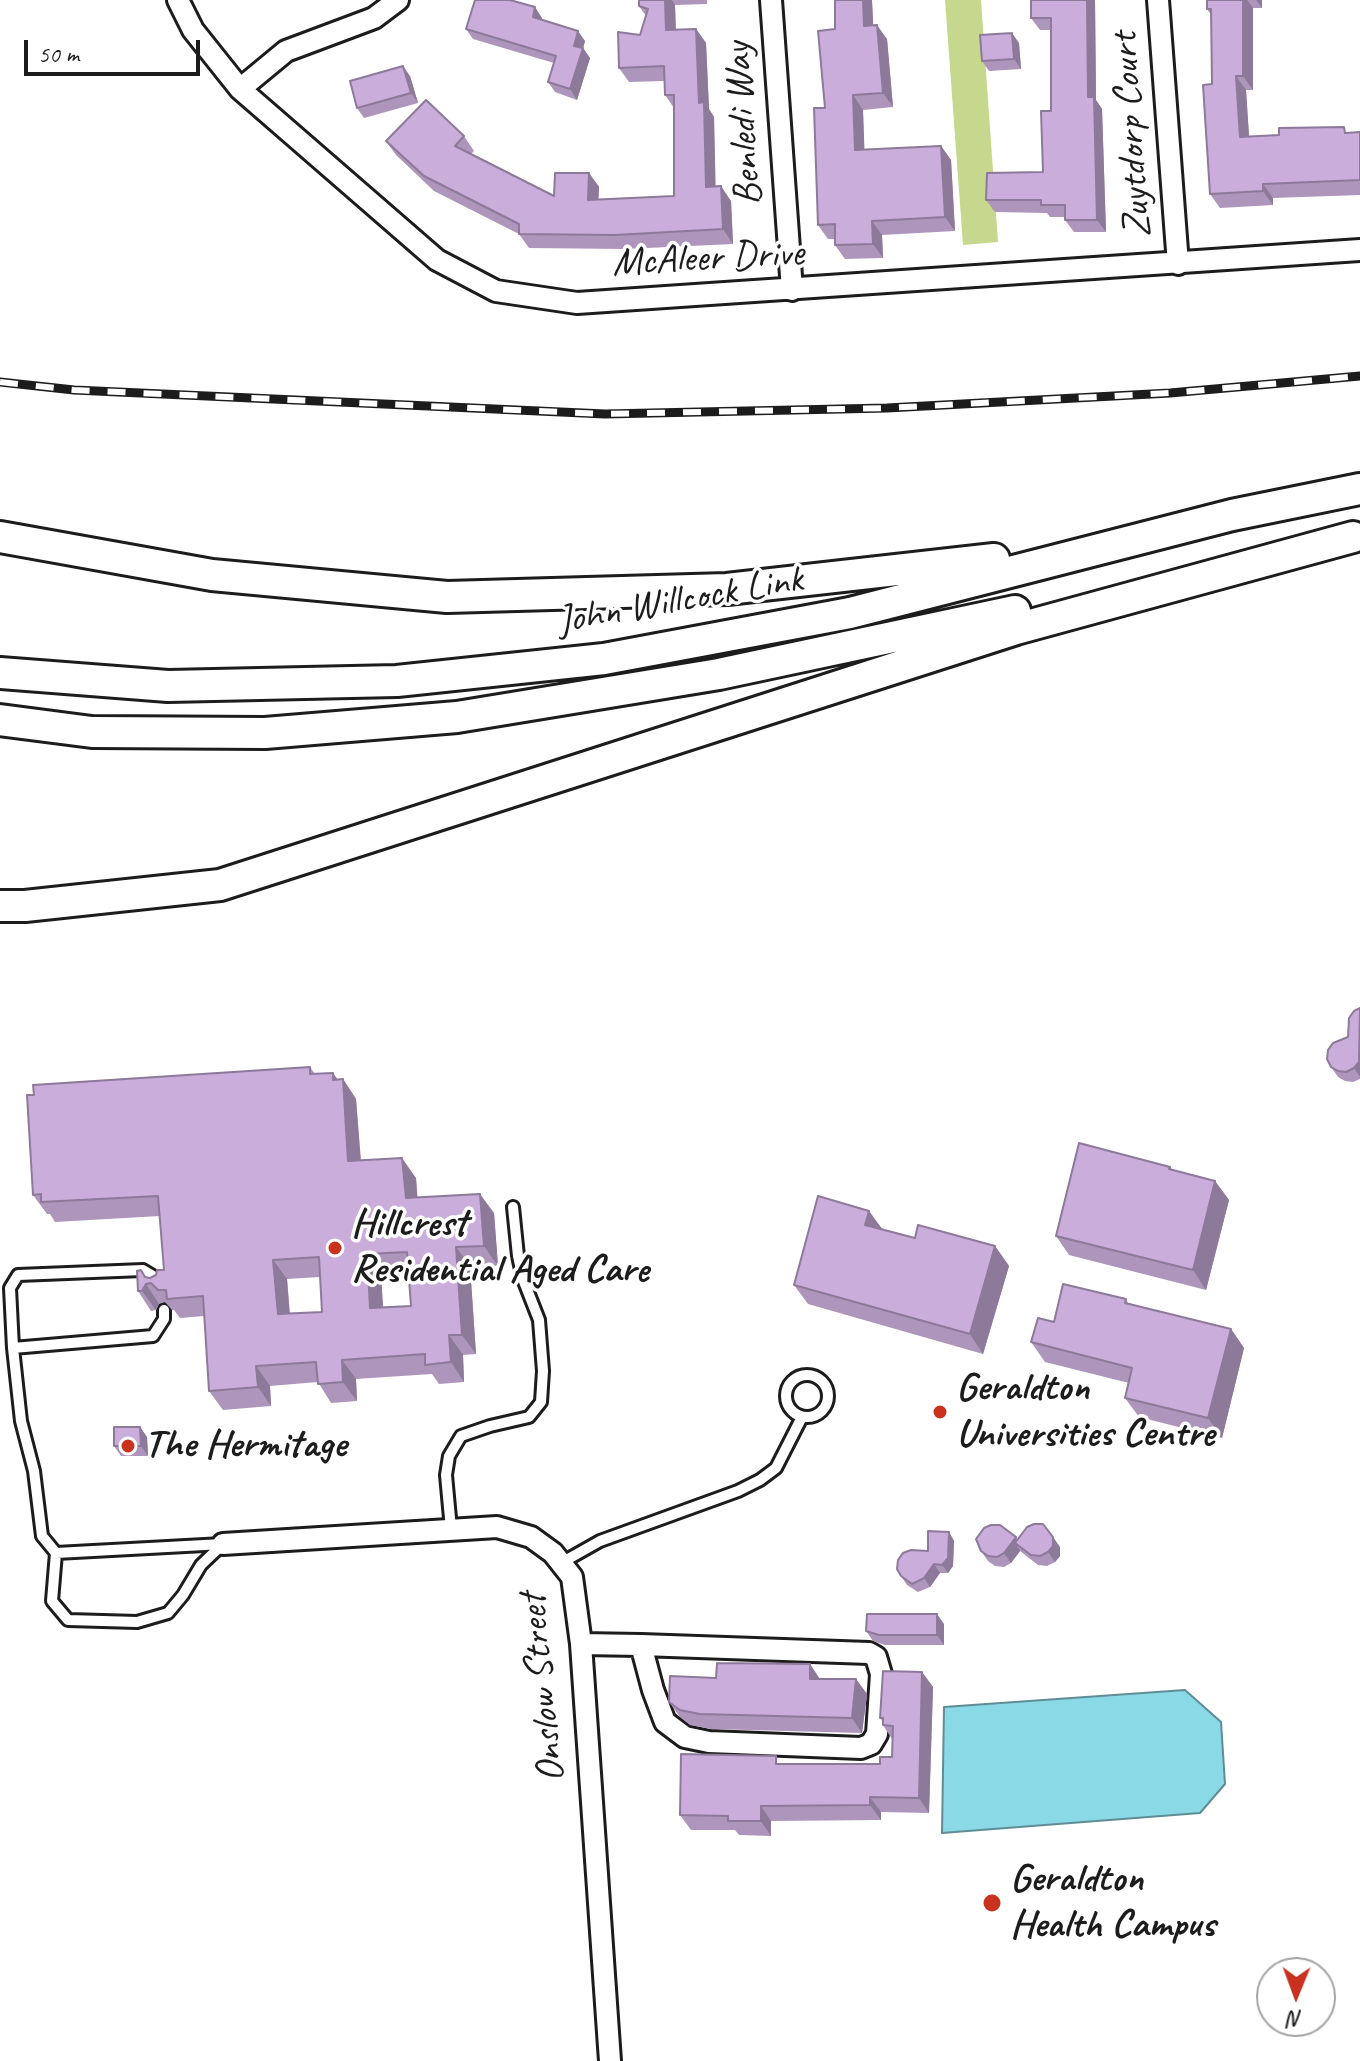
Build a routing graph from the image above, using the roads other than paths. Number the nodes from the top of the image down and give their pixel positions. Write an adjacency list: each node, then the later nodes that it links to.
1 (178, 0): 5 (street, McAleer Drive)
2 (398, 0): 5 (street)
3 (771, 0): 8 (street, Benledi Way)
4 (1158, 0): 7 (street, Zuytdorp Court)
5 (240, 89): 8 (street, McAleer Drive)
6 (1360, 250): 7 (street, McAleer Drive)
7 (1178, 264): 8 (street, McAleer Drive)
8 (792, 290)
9 (1360, 489): 10 (main road, John Willcock Link)
10 (1232, 515): 14 (main road); 15 (main road, John Willcock Link)
11 (0, 526): 14 (main road)
12 (1356, 536): 16 (main road, John Willcock Link); 17 (main road)
13 (0, 537): 14 (main road)
14 (30, 541)
15 (0, 673)
16 (0, 720)
17 (8, 909)
18 (513, 1207): 23 (lane)
19 (163, 1290): 21 (lane)
20 (164, 1310): 21 (lane)
21 (13, 1348): 25 (lane)
22 (802, 1417): 22 (lane); 26 (lane)
23 (451, 1529): 24 (street, Onslow Street); 26 (street, Onslow Street)
24 (223, 1544): 25 (lane); 25 (lane)
25 (56, 1553)
26 (561, 1564): 27 (street, Onslow Street)
27 (581, 1644): 28 (street); 29 (street, Onslow Street)
28 (641, 1645): 28 (street)
29 (610, 2061)

